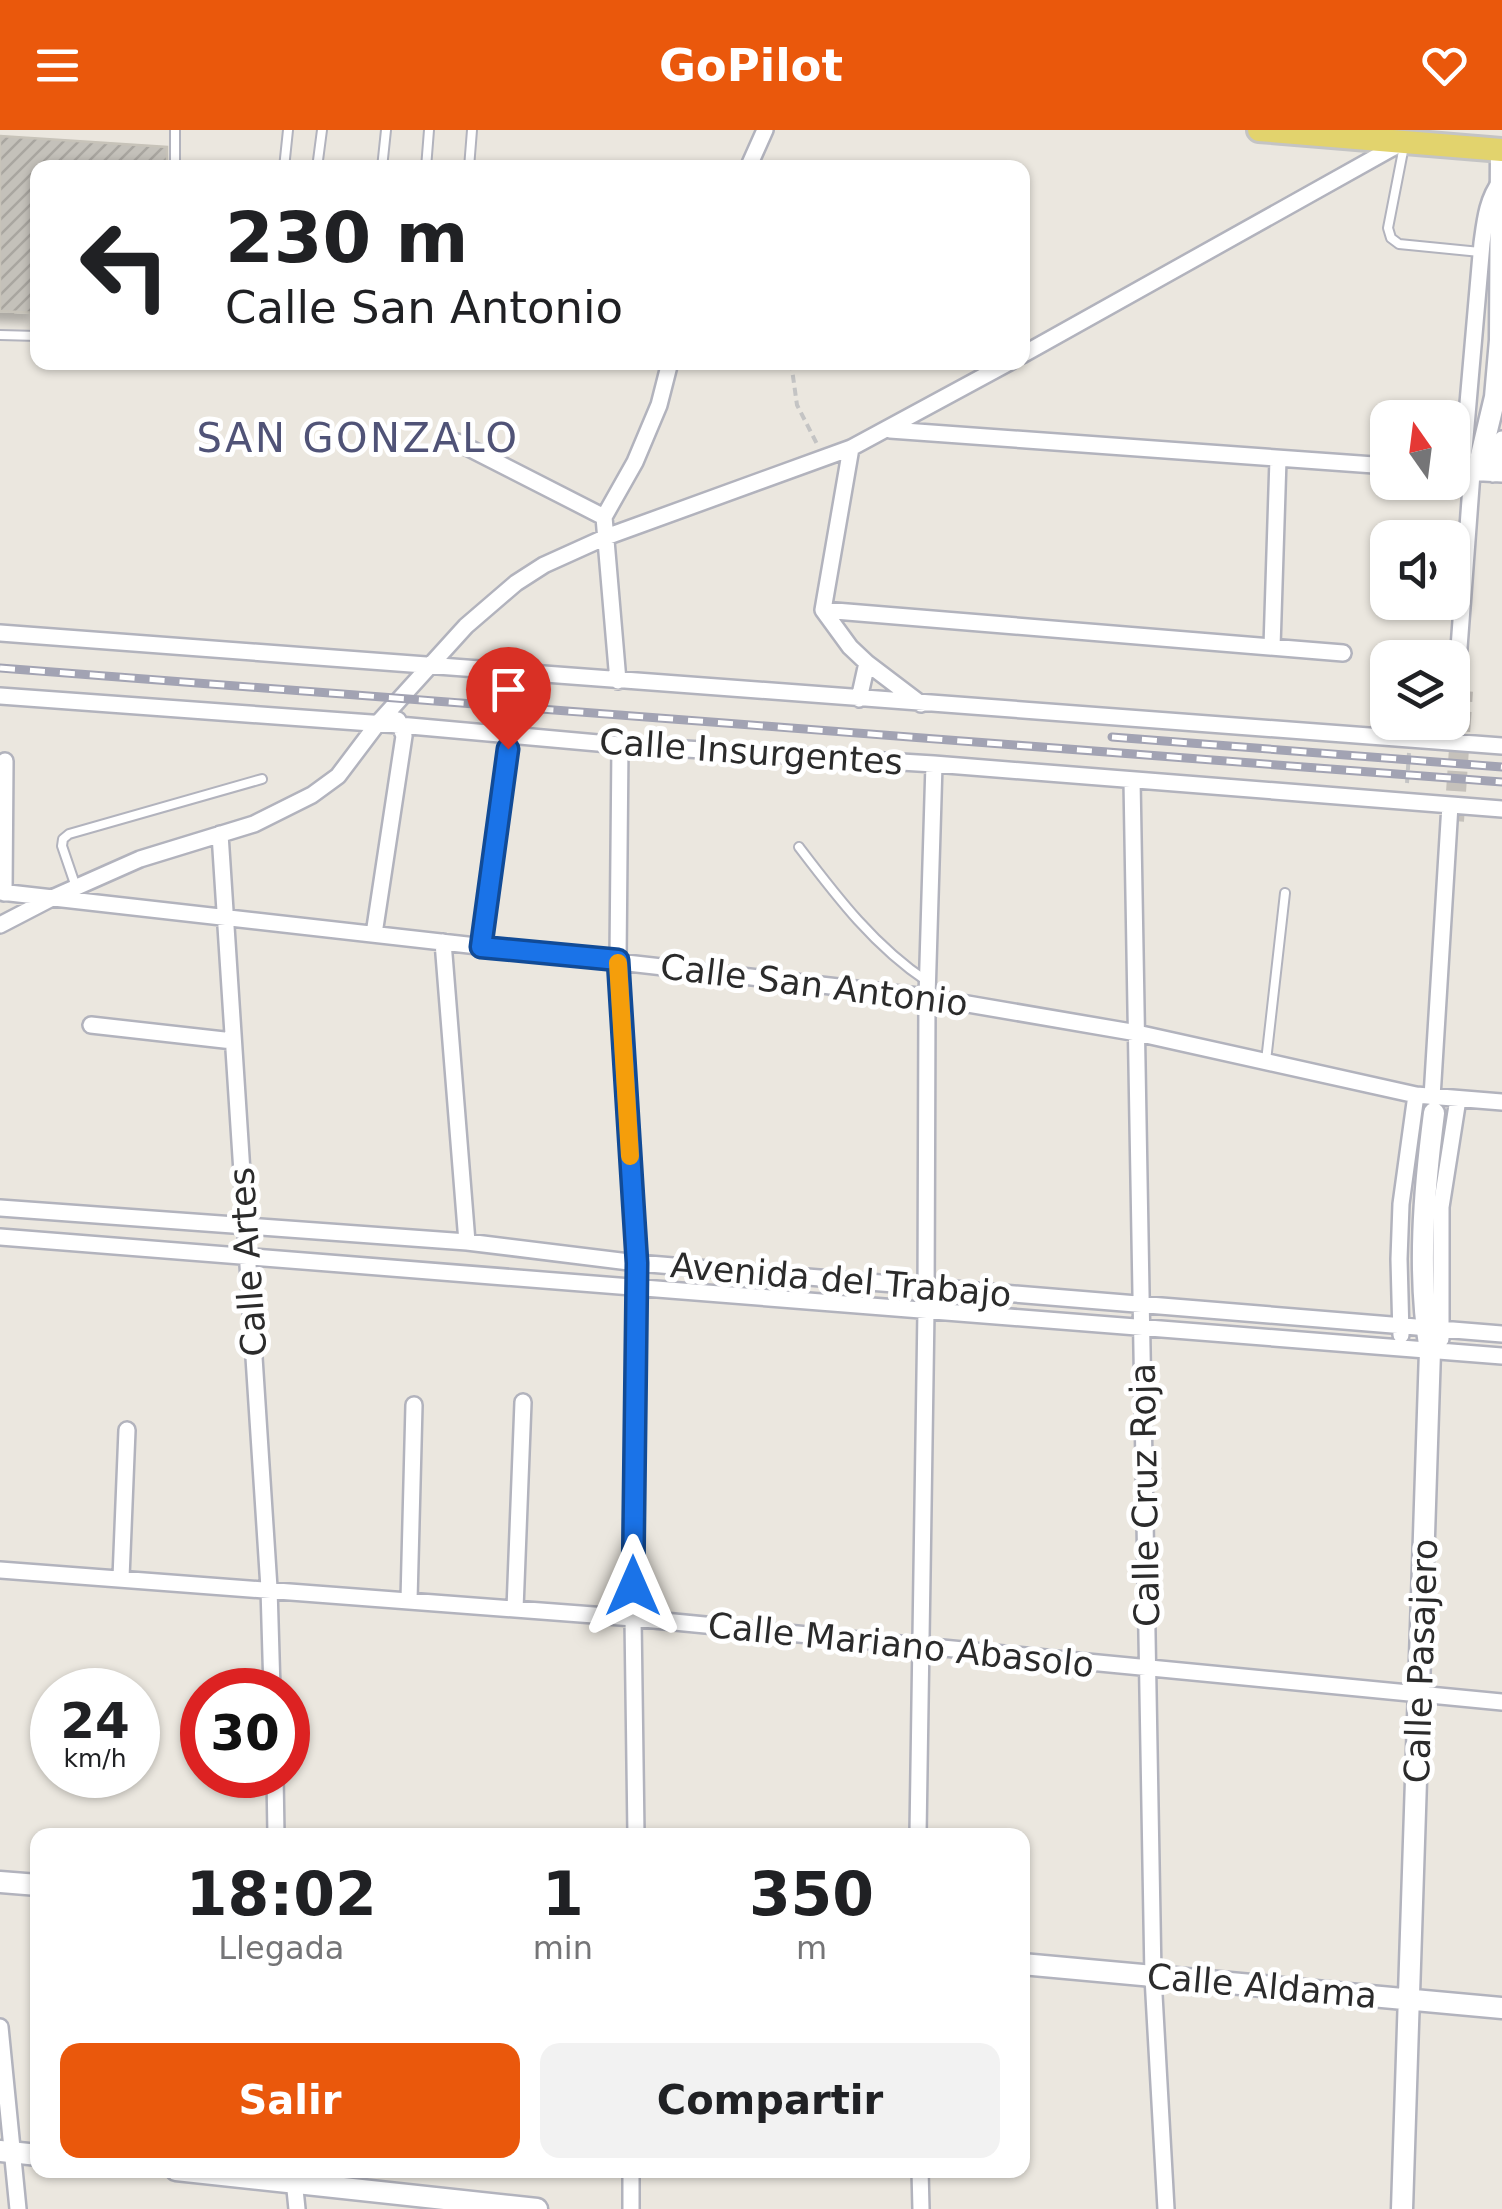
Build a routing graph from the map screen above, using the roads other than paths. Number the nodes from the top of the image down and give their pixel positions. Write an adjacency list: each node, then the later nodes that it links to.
1 (175, 130): 11 (lane)
2 (288, 130): 12 (lane)
3 (322, 130): 13 (lane)
4 (386, 130): 14 (lane)
5 (429, 130): 15 (lane)
6 (472, 130): 16 (lane)
7 (765, 130): 17 (street)
8 (1259, 130): 9 (main road)
9 (1397, 138): 10 (main road); 19 (lane); 22 (street)
10 (1502, 149): 18 (street)
11 (175, 160)
12 (285, 160)
13 (318, 160)
14 (383, 160)
15 (427, 160)
16 (470, 160)
17 (752, 160)
18 (1502, 180): 19 (street); 31 (street)
19 (1481, 252): 31 (street)
20 (0, 335): 21 (lane)
21 (30, 336)
22 (1030, 350)
23 (668, 370): 32 (street)
24 (996, 370): 25 (street)
25 (890, 430): 28 (street); 29 (street)
26 (1502, 439): 31 (street)
27 (457, 442): 32 (street)
28 (851, 448): 33 (street); 34 (street)
29 (1278, 458): 30 (street); 36 (street)
30 (1370, 465)
31 (1477, 471): 47 (street)
32 (604, 517): 33 (street)
33 (606, 536): 39 (street); 40 (street)
34 (823, 610): 36 (street); 38 (street)
35 (0, 633): 39 (street, Calle Insurgentes)
36 (1272, 647): 37 (street)
37 (1343, 653)
38 (866, 663): 42 (street); 43 (street)
39 (427, 667): 40 (street, Calle Insurgentes); 44 (street)
40 (618, 681): 42 (street, Calle Insurgentes)
41 (0, 696): 45 (street, Calle Insurgentes)
42 (859, 699): 43 (street, Calle Insurgentes)
43 (921, 704): 47 (street, Calle Insurgentes)
44 (392, 707): 45 (street); 46 (street)
45 (378, 723): 46 (street, Calle Insurgentes); 57 (street)
46 (402, 730): 48 (street, Calle Insurgentes); 65 (street)
47 (1452, 742): 49 (street, Calle Insurgentes)
48 (620, 746): 52 (street, Calle Insurgentes); 68 (street)
49 (1502, 746)
50 (508, 749): 67 (street)
51 (5, 761): 60 (street)
52 (934, 764): 54 (street, Calle Insurgentes); 69 (street)
53 (262, 778): 59 (lane)
54 (1132, 780): 55 (street, Calle Insurgentes); 71 (street, Calle Cruz Roja)
55 (1450, 805): 56 (street, Calle Insurgentes); 75 (street, Calle Pasajero)
56 (1502, 809)
57 (220, 834): 59 (street); 63 (street, Calle Artes)
58 (798, 847): 69 (lane)
59 (76, 886): 62 (street)
60 (2, 892): 62 (street, Calle San Antonio)
61 (1285, 893): 73 (lane)
62 (52, 898): 63 (street, Calle San Antonio); 64 (street)
63 (225, 916): 65 (street, Calle San Antonio); 72 (street, Calle Artes)
64 (0, 925)
65 (374, 934): 66 (street, Calle San Antonio)
66 (443, 942): 67 (street, Calle San Antonio); 80 (street)
67 (481, 947): 68 (street, Calle San Antonio)
68 (618, 960): 69 (street, Calle San Antonio); 82 (street)
69 (927, 989): 71 (street, Calle San Antonio); 83 (street)
70 (91, 1025): 72 (street)
71 (1137, 1033): 73 (street, Calle San Antonio); 85 (street, Calle Cruz Roja)
72 (233, 1041): 78 (street, Calle Artes)
73 (1266, 1060): 75 (street, Calle San Antonio)
74 (1458, 1099): 75 (street, Calle San Antonio); 76 (street, Calle San Antonio); 89 (street)
75 (1427, 1101): 87 (street); 89 (street, Calle Pasajero)
76 (1502, 1102)
77 (0, 1208): 78 (street, Avenida del Trabajo)
78 (246, 1224): 80 (street, Avenida del Trabajo); 81 (street, Calle Artes)
79 (0, 1237): 81 (street, Avenida del Trabajo)
80 (466, 1242): 82 (street, Avenida del Trabajo)
81 (247, 1256): 84 (street, Avenida del Trabajo); 99 (street, Calle Artes)
82 (637, 1263): 83 (street, Avenida del Trabajo); 84 (street)
83 (926, 1287): 85 (street, Avenida del Trabajo); 86 (street)
84 (635, 1288): 86 (street, Avenida del Trabajo); 102 (street)
85 (1142, 1304): 87 (street, Avenida del Trabajo); 88 (street, Calle Cruz Roja)
86 (926, 1310): 88 (street, Avenida del Trabajo); 103 (street)
87 (1401, 1324): 89 (street, Avenida del Trabajo); 91 (street)
88 (1142, 1327): 91 (street, Avenida del Trabajo); 105 (street, Calle Cruz Roja)
89 (1434, 1328): 90 (street, Avenida del Trabajo); 92 (street, Calle Pasajero)
90 (1502, 1334)
91 (1401, 1348): 92 (street, Avenida del Trabajo)
92 (1435, 1351): 93 (street, Avenida del Trabajo); 106 (street, Calle Pasajero)
93 (1502, 1356)
94 (523, 1402): 101 (street)
95 (414, 1406): 100 (street)
96 (127, 1430): 98 (street)
97 (0, 1570): 98 (street, Calle Mariano Abasolo)
98 (121, 1578): 99 (street, Calle Mariano Abasolo)
99 (269, 1588): 100 (street, Calle Mariano Abasolo); 104 (street, Calle Artes)
100 (409, 1600): 101 (street, Calle Mariano Abasolo)
101 (516, 1609): 102 (street, Calle Mariano Abasolo)
102 (632, 1618): 103 (street, Calle Mariano Abasolo); 110 (street)
103 (921, 1647): 105 (street, Calle Mariano Abasolo); 111 (street)
104 (271, 1668)
105 (1148, 1670): 106 (street, Calle Mariano Abasolo); 115 (street, Calle Cruz Roja)
106 (1420, 1695): 107 (street, Calle Mariano Abasolo); 116 (street, Calle Pasajero)
107 (1502, 1702)
108 (275, 1798): 109 (street)
109 (276, 1828)
110 (636, 1828)
111 (918, 1828)
112 (0, 1882): 113 (street)
113 (30, 1885)
114 (1030, 1965): 115 (street, Calle Aldama)
115 (1153, 1977): 116 (street, Calle Aldama); 129 (street, Calle Cruz Roja)
116 (1410, 1998): 117 (street, Calle Aldama); 130 (street, Calle Pasajero)
117 (1502, 2008)
118 (0, 2027): 119 (street)
119 (6, 2151): 124 (street)
120 (294, 2178): 125 (street)
121 (309, 2178): 126 (street)
122 (631, 2178): 127 (street)
123 (920, 2178): 128 (street)
124 (18, 2209)
125 (296, 2209)
126 (537, 2209)
127 (630, 2209)
128 (922, 2209)
129 (1166, 2209)
130 (1402, 2209)

